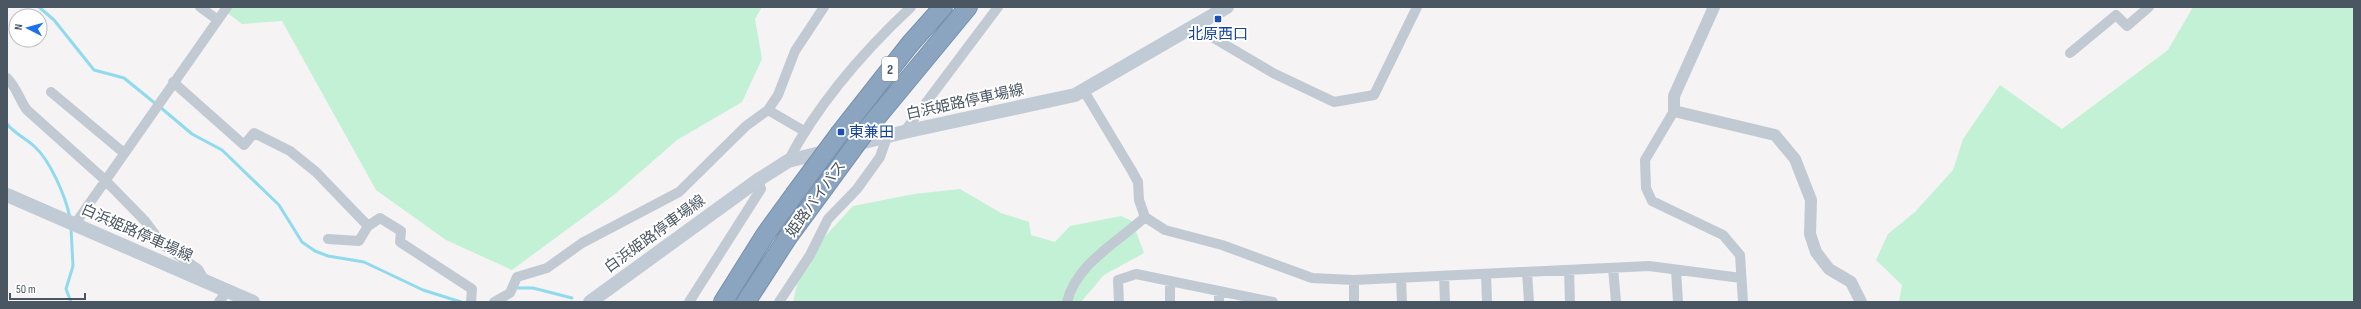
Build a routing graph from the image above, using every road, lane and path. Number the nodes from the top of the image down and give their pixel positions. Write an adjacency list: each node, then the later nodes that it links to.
1 (200, 7): 12 (street)
2 (227, 7): 12 (street)
3 (824, 7): 19 (street)
4 (911, 7): 21 (street)
5 (943, 7): 53 (highway, 姫路バイパス / 2, bridge)
6 (968, 7): 54 (highway, 姫路バイパス / 2, bridge)
7 (998, 7): 22 (street)
8 (1227, 7): 13 (main road, 白浜姫路停車場線)
9 (1417, 7): 13 (street)
10 (1714, 7): 20 (street)
11 (2149, 7): 14 (street)
12 (218, 20): 16 (street)
13 (1195, 27): 17 (main road, 白浜姫路停車場線)
14 (2070, 53)
15 (7, 78): 26 (street)
16 (173, 82): 24 (street); 31 (street)
17 (1084, 91): 22 (main road, 白浜姫路停車場線); 29 (street)
18 (51, 92): 24 (street)
19 (768, 110): 21 (street); 50 (street)
20 (1674, 111): 42 (street); 70 (street)
21 (804, 131): 25 (street)
22 (904, 132): 23 (main road, 白浜姫路停車場線)
23 (887, 137): 25 (main road, 白浜姫路停車場線); 55 (street)
24 (124, 153): 26 (street)
25 (788, 161): 27 (main road, 白浜姫路停車場線)
26 (105, 180): 30 (street); 33 (street)
27 (758, 180): 51 (main road, 白浜姫路停車場線); 52 (street)
28 (7, 195): 30 (main road, 白浜姫路停車場線)
29 (1145, 217): 43 (street); 56 (street)
30 (71, 223): 34 (main road, 白浜姫路停車場線)
31 (368, 226): 32 (street); 48 (street)
32 (328, 239)
33 (163, 245): 34 (street); 44 (street)
34 (157, 260): 44 (main road, 白浜姫路停車場線)
35 (1613, 268): 36 (street); 37 (street); 67 (street)
36 (1568, 270): 38 (street); 66 (street)
37 (1676, 270): 42 (street); 68 (street)
38 (1527, 272): 39 (street); 65 (street)
39 (1486, 274): 40 (street); 64 (street)
40 (1444, 276): 41 (street); 63 (street)
41 (1401, 278): 43 (street); 62 (street)
42 (1741, 278): 69 (street)
43 (1354, 280): 61 (street)
44 (205, 281): 47 (main road, 白浜姫路停車場線)
45 (1170, 281): 46 (street); 57 (street); 58 (street)
46 (1219, 291): 59 (street); 60 (street)
47 (223, 296): 49 (main road, 白浜姫路停車場線)
48 (472, 301)
49 (254, 302)
50 (494, 302)
51 (590, 302)
52 (689, 302)
53 (723, 302)
54 (746, 302)
55 (779, 302)
56 (1067, 302)
57 (1119, 302)
58 (1170, 302)
59 (1219, 302)
60 (1271, 302)
61 (1354, 302)
62 (1402, 302)
63 (1445, 302)
64 (1487, 302)
65 (1528, 302)
66 (1570, 302)
67 (1616, 302)
68 (1678, 302)
69 (1743, 302)
70 (1861, 302)

